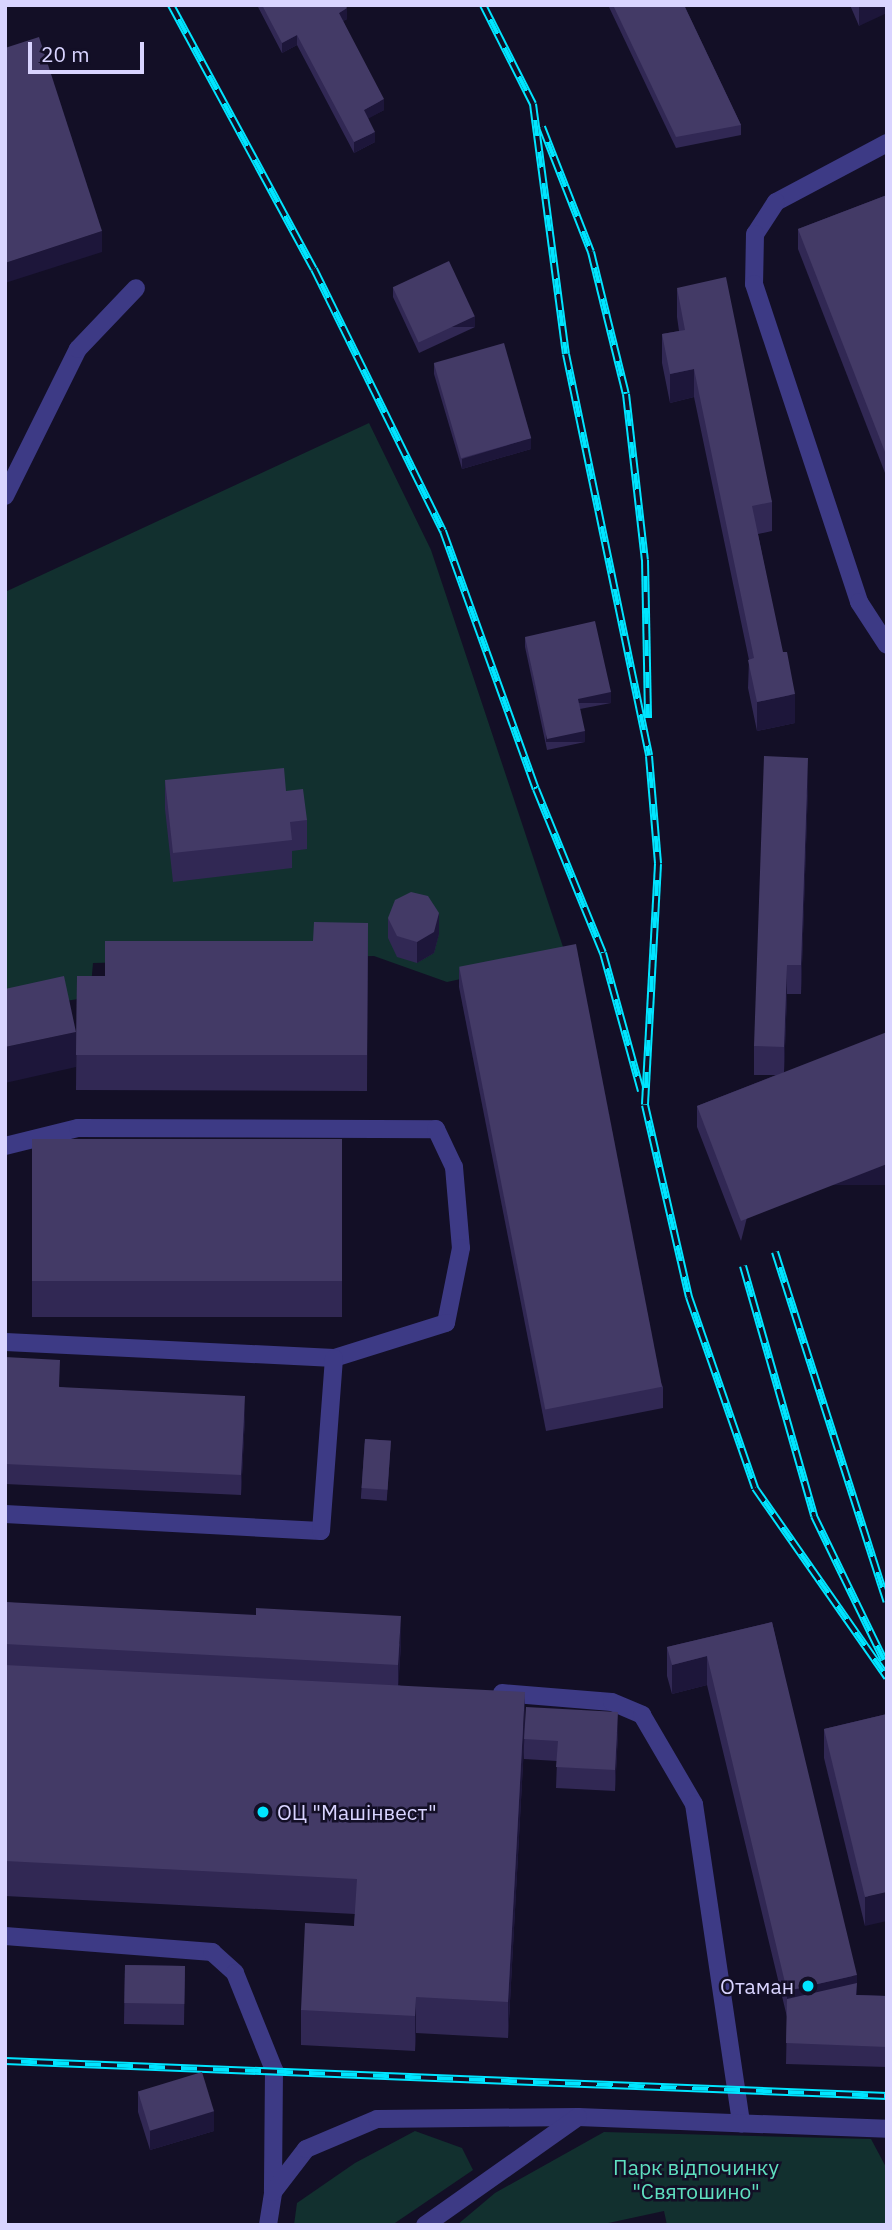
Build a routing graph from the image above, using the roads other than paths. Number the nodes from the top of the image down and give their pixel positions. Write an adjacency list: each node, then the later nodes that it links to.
1 (887, 143): 4 (lane)
2 (136, 288): 3 (lane)
3 (5, 496)
4 (887, 645)
5 (5, 1146): 7 (lane)
6 (5, 1342): 7 (lane)
7 (334, 1358): 8 (lane)
8 (5, 1514)
9 (477, 1691): 12 (lane)
10 (5, 1936): 14 (lane)
11 (578, 2117): 12 (lane); 14 (lane); 16 (lane)
12 (741, 2124): 13 (lane)
13 (887, 2130)
14 (272, 2192): 15 (lane)
15 (268, 2225)
16 (425, 2225)

